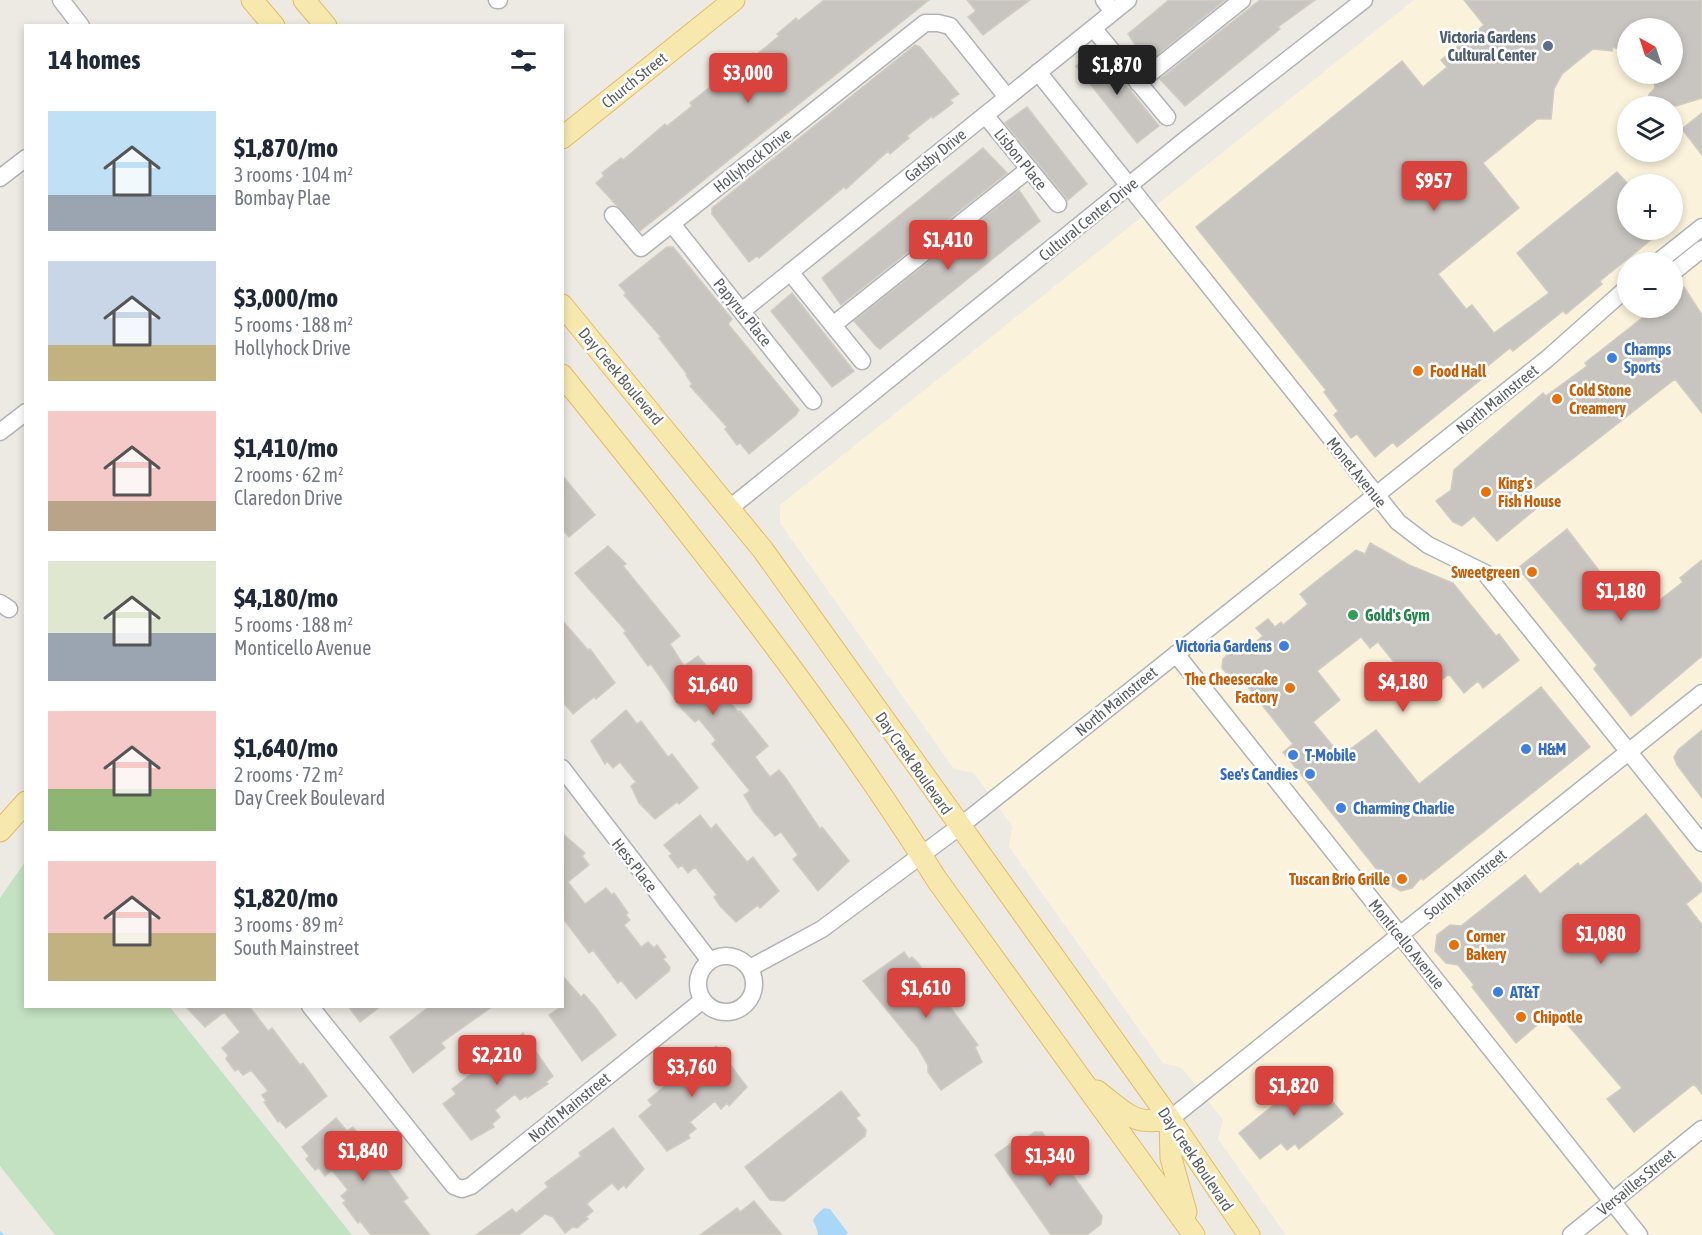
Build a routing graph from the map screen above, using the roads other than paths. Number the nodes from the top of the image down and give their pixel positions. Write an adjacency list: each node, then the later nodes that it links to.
1 (252, 0): 10 (main road)
2 (304, 0): 11 (main road)
3 (734, 0): 18 (main road, Church Street)
4 (1128, 0): 8 (street, Gatsby Drive)
5 (1242, 0): 14 (street)
6 (1364, 0): 22 (street, Cultural Center Drive)
7 (64, 1): 9 (street)
8 (1108, 6): 12 (street, Gatsby Drive)
9 (80, 24)
10 (272, 24)
11 (324, 24)
12 (1093, 28): 13 (street, Gatsby Drive); 14 (street)
13 (1038, 72): 15 (street, Gatsby Drive); 22 (street, Monet Avenue)
14 (1138, 83): 17 (street)
15 (1007, 97): 16 (street, Gatsby Drive); 25 (street, Hollyhock Drive)
16 (985, 115): 20 (street, Lisbon Place); 30 (street, Gatsby Drive)
17 (1167, 117)
18 (564, 136)
19 (24, 160): 21 (street)
20 (1029, 169): 23 (street, Lisbon Place); 35 (street)
21 (0, 178)
22 (1129, 186): 42 (street, Monet Avenue); 43 (street, Cultural Center Drive)
23 (1058, 204)
24 (613, 215): 25 (street, Hollyhock Drive)
25 (672, 224): 34 (street, Papyrus Place)
26 (1702, 227): 28 (street)
27 (1702, 249): 29 (street)
28 (1671, 252)
29 (1683, 264)
30 (790, 272): 34 (street, Gatsby Drive); 35 (street)
31 (1617, 297): 36 (street, North Mainstreet)
32 (564, 307): 43 (main road, Day Creek Boulevard)
33 (1617, 308): 36 (street, North Mainstreet)
34 (742, 310): 39 (street, Papyrus Place)
35 (833, 325): 37 (street)
36 (1583, 328): 42 (street, North Mainstreet)
37 (862, 361)
38 (564, 377): 52 (main road)
39 (813, 401)
40 (24, 414): 41 (street)
41 (0, 432)
42 (1376, 494): 44 (street, North Mainstreet); 46 (street, Monet Avenue)
43 (730, 508): 49 (main road, Day Creek Boulevard)
44 (1176, 654): 49 (street, North Mainstreet); 53 (street, Monticello Avenue)
45 (1702, 693): 46 (street, South Mainstreet)
46 (1630, 752): 51 (street, Monet Avenue); 53 (street, South Mainstreet)
47 (564, 771): 54 (street, Hess Place)
48 (24, 804): 50 (main road)
49 (959, 827): 52 (street, North Mainstreet); 59 (main road, Day Creek Boulevard)
50 (0, 831)
51 (1702, 843)
52 (922, 856): 55 (street, North Mainstreet); 58 (main road)
53 (1401, 936): 59 (street, South Mainstreet); 61 (street, Monticello Avenue)
54 (710, 961): 55 (street); 56 (street)
55 (750, 968): 56 (street)
56 (703, 1000): 57 (street, North Mainstreet)
57 (312, 1008)
58 (1078, 1076): 59 (main road); 62 (main road)
59 (1170, 1119): 62 (main road); 63 (main road, Day Creek Boulevard)
60 (1702, 1129): 61 (street, Versailles Street)
61 (1612, 1201): 64 (street, Versailles Street); 65 (street, Monticello Avenue)
62 (1194, 1234)
63 (1249, 1235)
64 (1570, 1235)
65 (1639, 1235)

